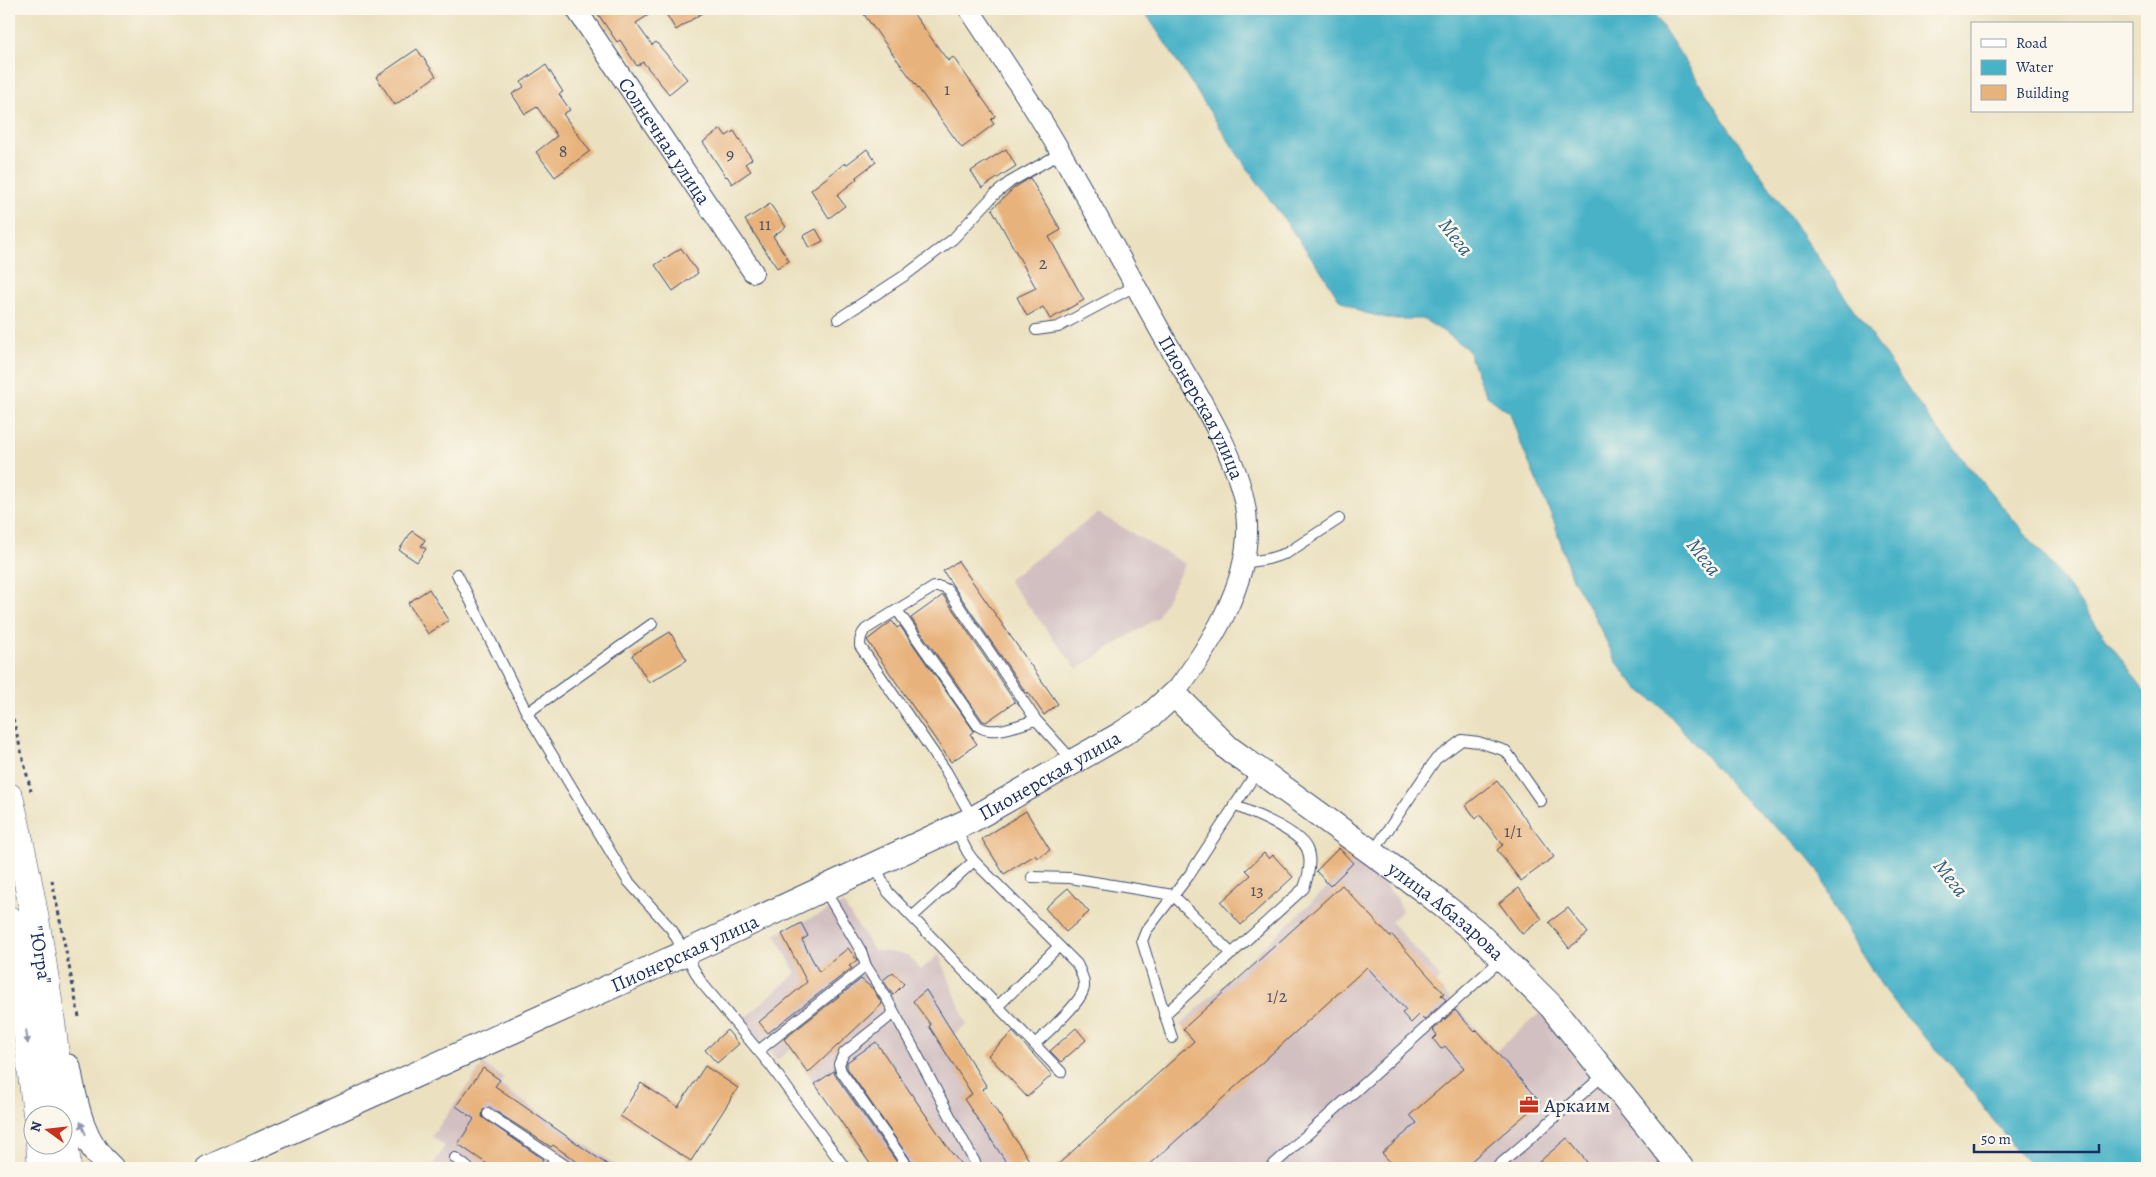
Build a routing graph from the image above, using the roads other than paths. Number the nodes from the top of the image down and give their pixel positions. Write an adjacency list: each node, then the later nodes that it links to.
1 (576, 9): 4 (street, Солнечная улица)
2 (969, 9): 3 (street, Пионерская улица)
3 (1061, 153): 5 (street, Пионерская улица); 6 (lane)
4 (753, 272)
5 (1135, 286): 7 (lane); 9 (street, Пионерская улица)
6 (838, 318)
7 (1036, 330)
8 (1339, 519): 9 (lane)
9 (1243, 563): 13 (street, Пионерская улица)
10 (457, 574): 14 (lane)
11 (897, 610): 15 (lane); 15 (lane); 21 (lane)
12 (652, 624): 14 (lane)
13 (1174, 694): 16 (street, Пионерская улица); 17 (street, улица Абазарова)
14 (527, 713): 32 (lane)
15 (1036, 720): 16 (lane)
16 (1074, 762): 21 (street, Пионерская улица)
17 (1258, 770): 20 (lane); 23 (street, улица Абазарова)
18 (9, 797): 22 (highway, "Югра")
19 (1541, 801): 23 (lane)
20 (1234, 805): 28 (lane); 33 (lane)
21 (964, 823): 24 (lane); 25 (street, Пионерская улица)
22 (20, 842): 47 (highway, "Югра"); 55 (street, one-way to 22)
23 (1372, 853): 34 (street, улица Абазарова)
24 (974, 861): 29 (lane); 31 (lane)
25 (875, 866): 27 (street, Пионерская улица); 29 (lane)
26 (1032, 877): 28 (lane)
27 (824, 889): 32 (street, Пионерская улица); 36 (lane)
28 (1173, 895): 33 (lane); 40 (lane)
29 (912, 916): 38 (lane)
30 (9, 920): 37 (highway, "Югра")
31 (1059, 946): 38 (lane); 42 (lane)
32 (685, 953): 43 (lane); 56 (street, Пионерская улица)
33 (1232, 954): 40 (lane)
34 (1504, 958): 45 (street, улица Абазарова); 63 (lane)
35 (9, 959): 37 (lane)
36 (866, 966): 39 (lane); 43 (lane)
37 (22, 994): 46 (highway, "Югра", one-way to 46)
38 (998, 1006): 42 (lane)
39 (894, 1012): 61 (lane); 62 (lane)
40 (1164, 1015): 41 (lane)
41 (1172, 1038)
42 (1035, 1044): 44 (lane)
43 (758, 1051): 60 (lane)
44 (1061, 1072)
45 (1606, 1074): 64 (lane); 65 (street, улица Абазарова)
46 (36, 1104)
47 (60, 1104)
48 (488, 1114): 52 (lane)
49 (41, 1154): 53 (highway)
50 (66, 1154): 54 (highway, "Югра")
51 (455, 1158): 57 (lane)
52 (556, 1159): 58 (lane); 59 (lane)
53 (42, 1168)
54 (68, 1168)
55 (111, 1168)
56 (209, 1168)
57 (468, 1168)
58 (549, 1168)
59 (569, 1168)
60 (845, 1168)
61 (909, 1168)
62 (978, 1168)
63 (1270, 1168)
64 (1496, 1168)
65 (1681, 1168)

